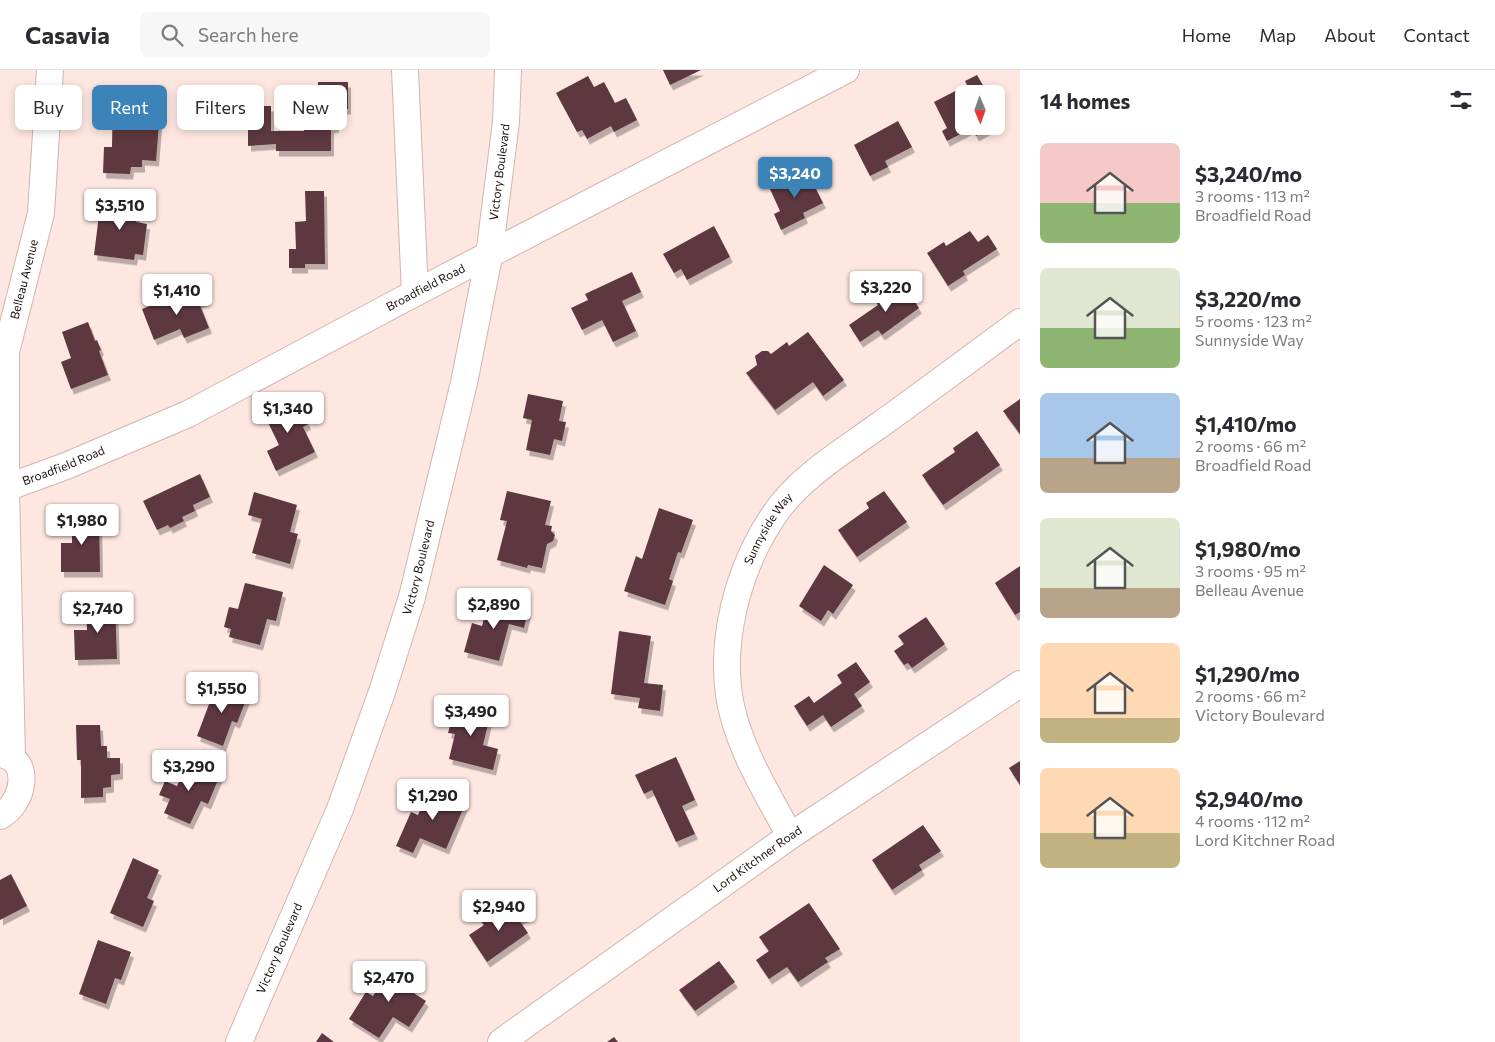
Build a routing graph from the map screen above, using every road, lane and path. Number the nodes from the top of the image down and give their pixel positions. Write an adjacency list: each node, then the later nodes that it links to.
1 (50, 70): 8 (street, Belleau Avenue)
2 (405, 70): 6 (street)
3 (508, 70): 5 (street, Victory Boulevard)
4 (846, 70): 5 (street, Broadfield Road)
5 (489, 256): 6 (street, Broadfield Road); 13 (street, Victory Boulevard)
6 (415, 293): 8 (street, Broadfield Road)
7 (1020, 322): 12 (street, Sunnyside Way)
8 (3, 489): 10 (street, Belleau Avenue)
9 (1020, 684): 12 (street, Lord Kitchner Road)
10 (6, 756): 11 (street, Belleau Avenue)
11 (0, 816)
12 (790, 836): 14 (street, Lord Kitchner Road)
13 (239, 1042)
14 (502, 1042)

